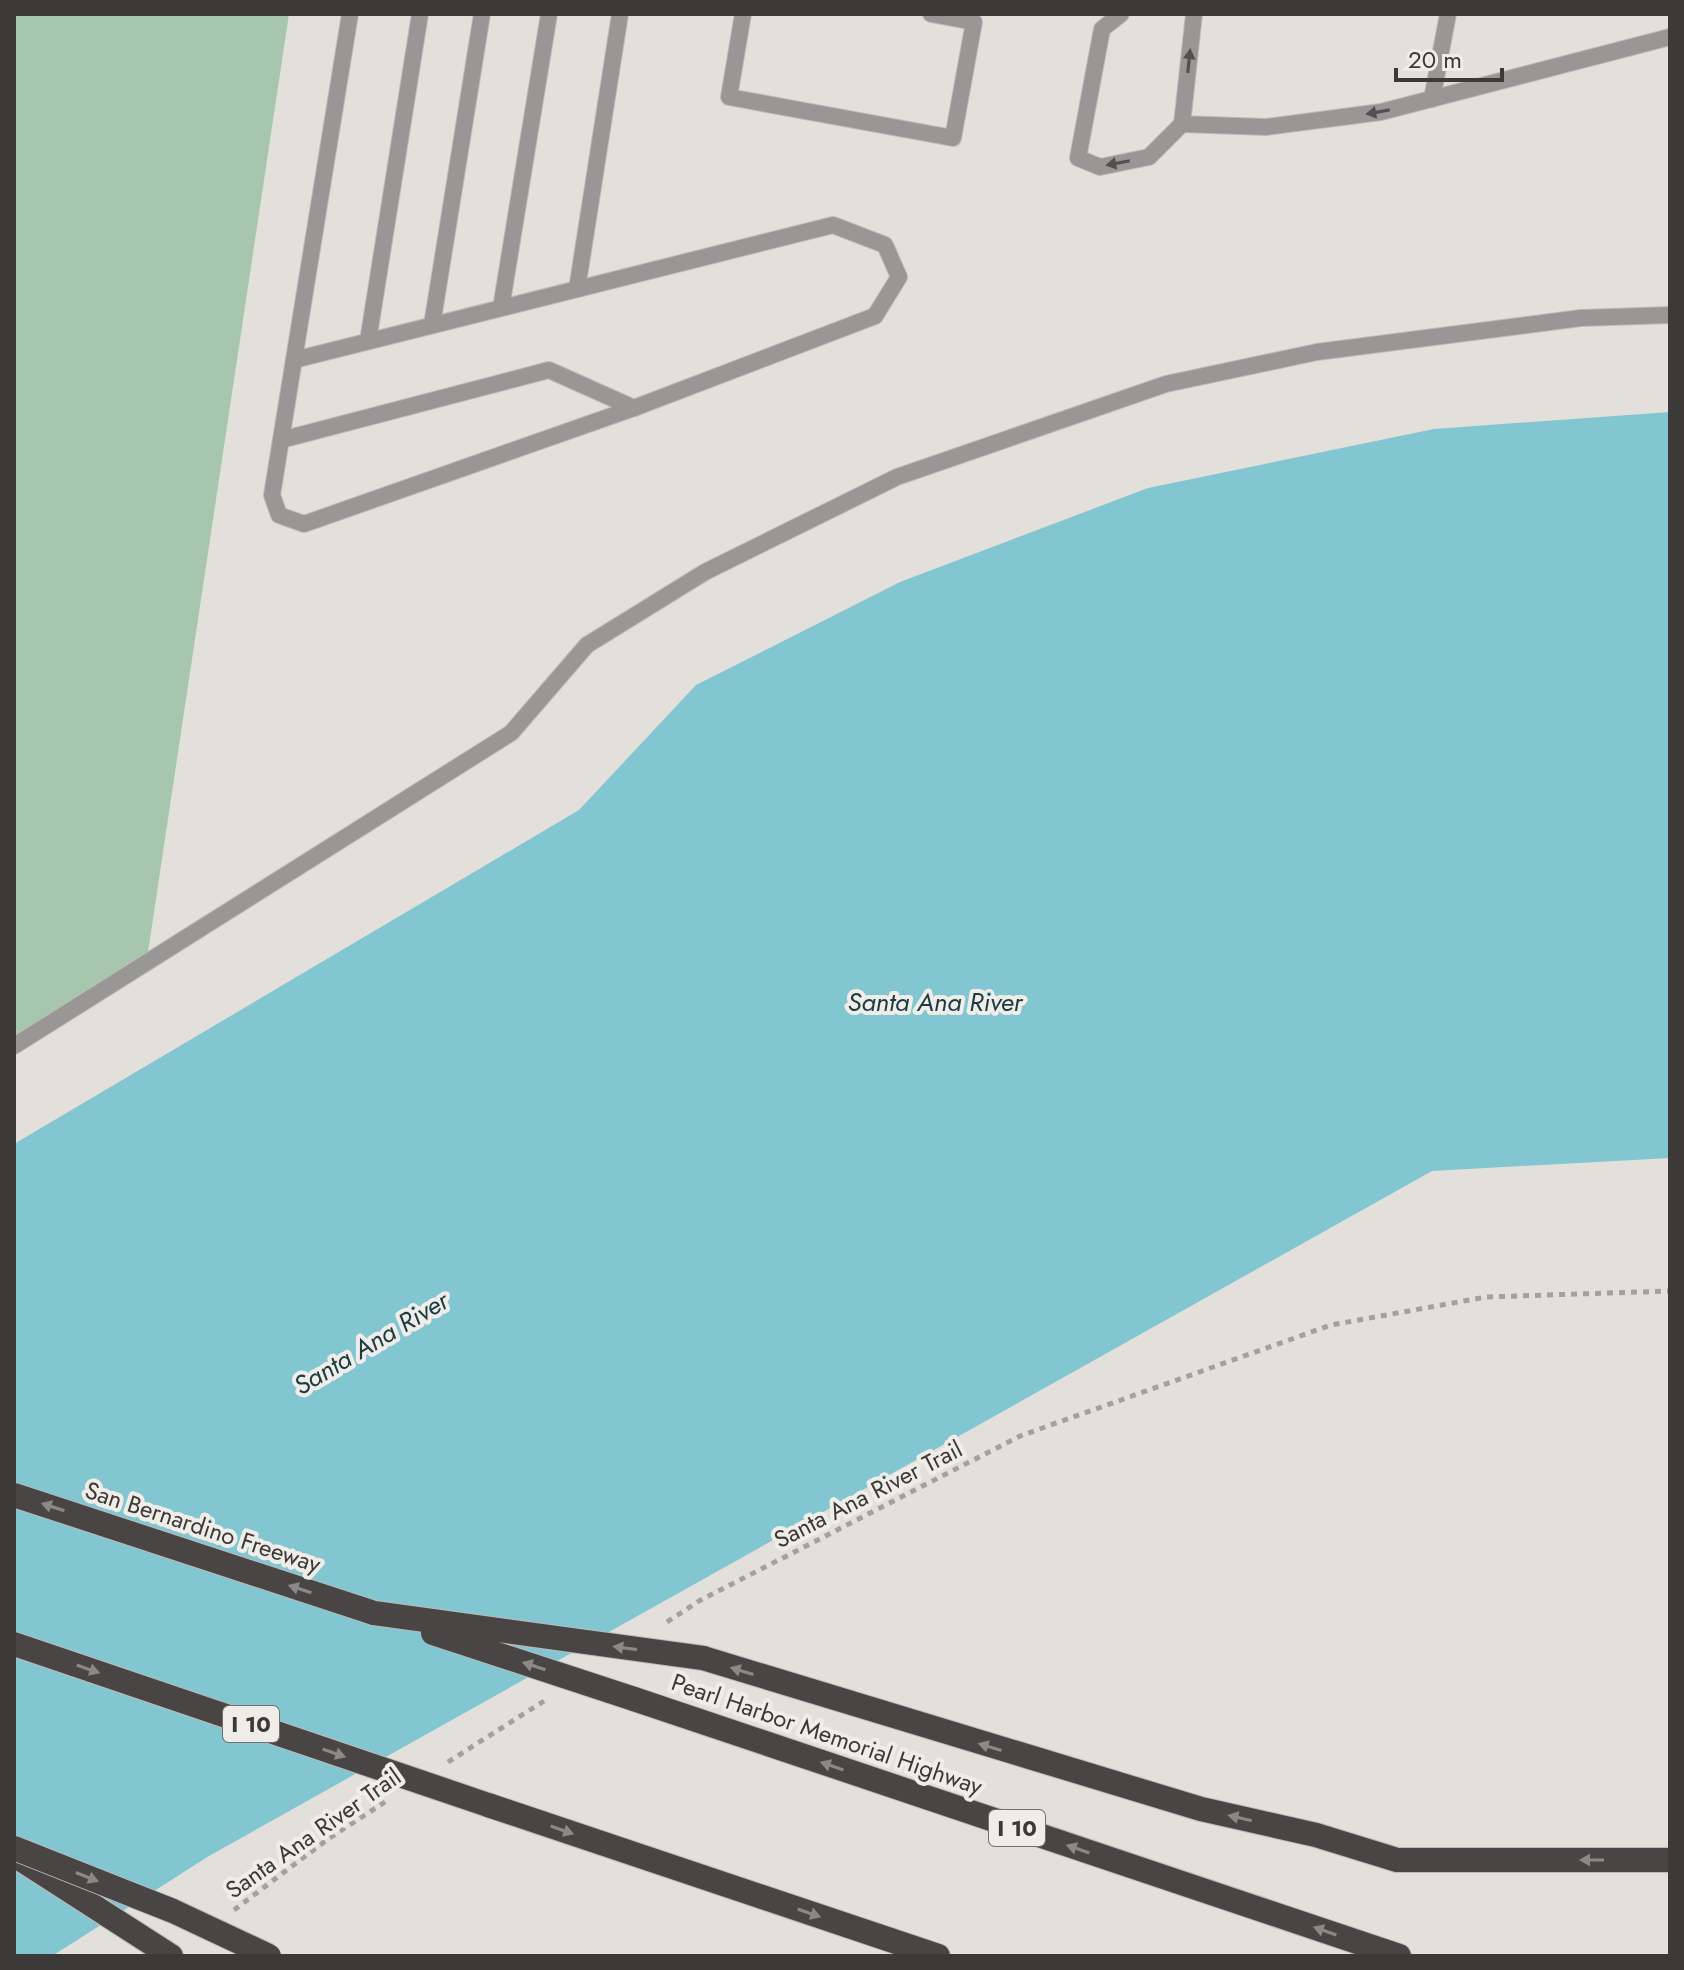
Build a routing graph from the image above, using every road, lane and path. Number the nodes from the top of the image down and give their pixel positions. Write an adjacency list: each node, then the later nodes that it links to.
1 (350, 14): 20 (lane)
2 (420, 14): 19 (lane)
3 (482, 14): 18 (lane)
4 (549, 14): 16 (lane)
5 (620, 14): 15 (lane)
6 (743, 14): 7 (lane)
7 (931, 14)
8 (1121, 14): 11 (lane)
9 (1194, 14): 14 (lane, one-way to 9)
10 (1448, 14): 13 (lane)
11 (1103, 22): 14 (lane, one-way to 11)
12 (1670, 37): 13 (lane)
13 (1432, 99): 14 (lane, one-way to 14)
14 (1182, 124)
15 (577, 289): 16 (lane); 21 (lane)
16 (501, 308): 18 (lane)
17 (1670, 315): 23 (lane)
18 (432, 325): 19 (lane)
19 (368, 341): 20 (lane)
20 (294, 360): 22 (lane)
21 (634, 408): 22 (lane); 22 (lane)
22 (281, 440)
23 (14, 1046)
24 (1670, 1291): 27 (path, Santa Ana River Trail)
25 (14, 1495): 26 (highway, San Bernardino Freeway / I 10, one-way to 25)
26 (374, 1613): 34 (highway, one-way to 26, bridge); 39 (highway, Pearl Harbor Memorial Highway / I 10, one-way to 26, bridge)
27 (659, 1627)
28 (14, 1644): 38 (highway, I 10, one-way to 38, bridge)
29 (553, 1695): 30 (path)
30 (447, 1762)
31 (394, 1796): 35 (path, Santa Ana River Trail)
32 (14, 1848): 37 (highway, one-way to 37, bridge)
33 (14, 1855): 36 (highway)
34 (1670, 1860)
35 (232, 1911)
36 (171, 1956)
37 (269, 1956)
38 (938, 1956)
39 (1399, 1956)

